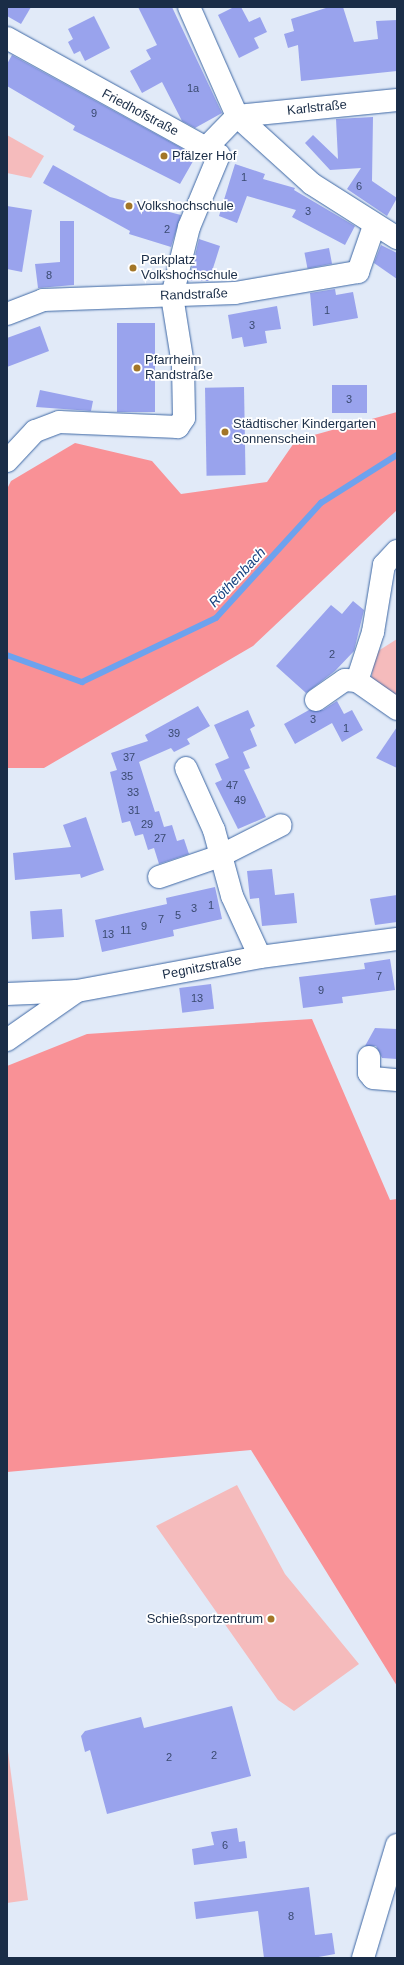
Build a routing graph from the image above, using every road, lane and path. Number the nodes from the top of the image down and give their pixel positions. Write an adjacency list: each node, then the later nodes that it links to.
1 (189, 7): 4 (street)
2 (7, 38): 5 (street, Friedhofstraße)
3 (397, 100): 4 (street, Karlstraße)
4 (237, 116): 5 (street); 6 (street)
5 (207, 147): 8 (street)
6 (374, 226): 7 (street); 8 (street, Randstraße)
7 (397, 238)
8 (172, 296): 9 (street, Randstraße); 10 (street)
9 (7, 314)
10 (7, 461)
11 (397, 551): 12 (street)
12 (357, 681): 13 (street); 14 (street)
13 (316, 700)
14 (397, 709)
15 (186, 768): 17 (street)
16 (281, 825): 17 (street)
17 (220, 856): 18 (street); 20 (street)
18 (159, 877)
19 (397, 939): 20 (street, Pegnitzstraße)
20 (260, 957): 21 (street, Pegnitzstraße)
21 (77, 991): 22 (street, Pegnitzstraße); 23 (street)
22 (7, 994)
23 (7, 1040)
24 (369, 1057): 25 (street)
25 (388, 1080)
26 (397, 1845): 27 (street)
27 (363, 1958)

